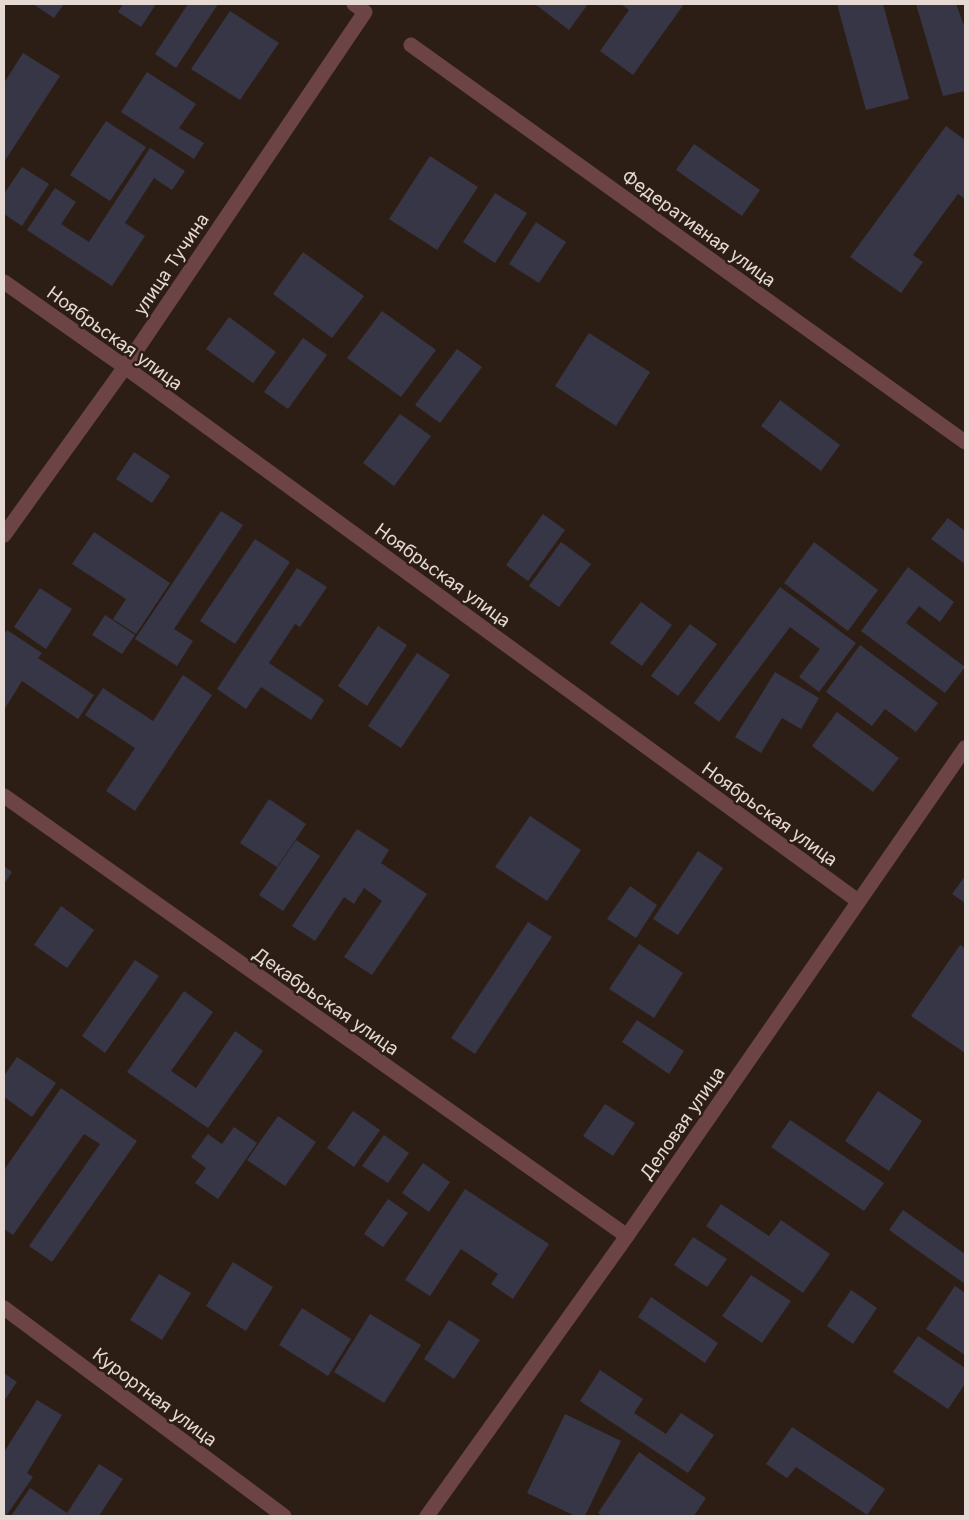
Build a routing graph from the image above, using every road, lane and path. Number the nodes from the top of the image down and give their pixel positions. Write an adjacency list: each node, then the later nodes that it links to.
1 (360, 8): 4 (street, улица Тучина)
2 (411, 45): 5 (street, Федеративная улица)
3 (4, 282): 4 (street, Ноябрьская улица)
4 (124, 367): 6 (street, улица Тучина); 9 (street, Ноябрьская улица)
5 (965, 442)
6 (4, 535)
7 (965, 748): 9 (street, Деловая улица)
8 (4, 796): 10 (street, Декабрьская улица)
9 (858, 901): 10 (street, Деловая улица)
10 (627, 1236): 12 (street, Деловая улица)
11 (4, 1308): 13 (street, Курортная улица)
12 (435, 1514)
13 (284, 1516)

